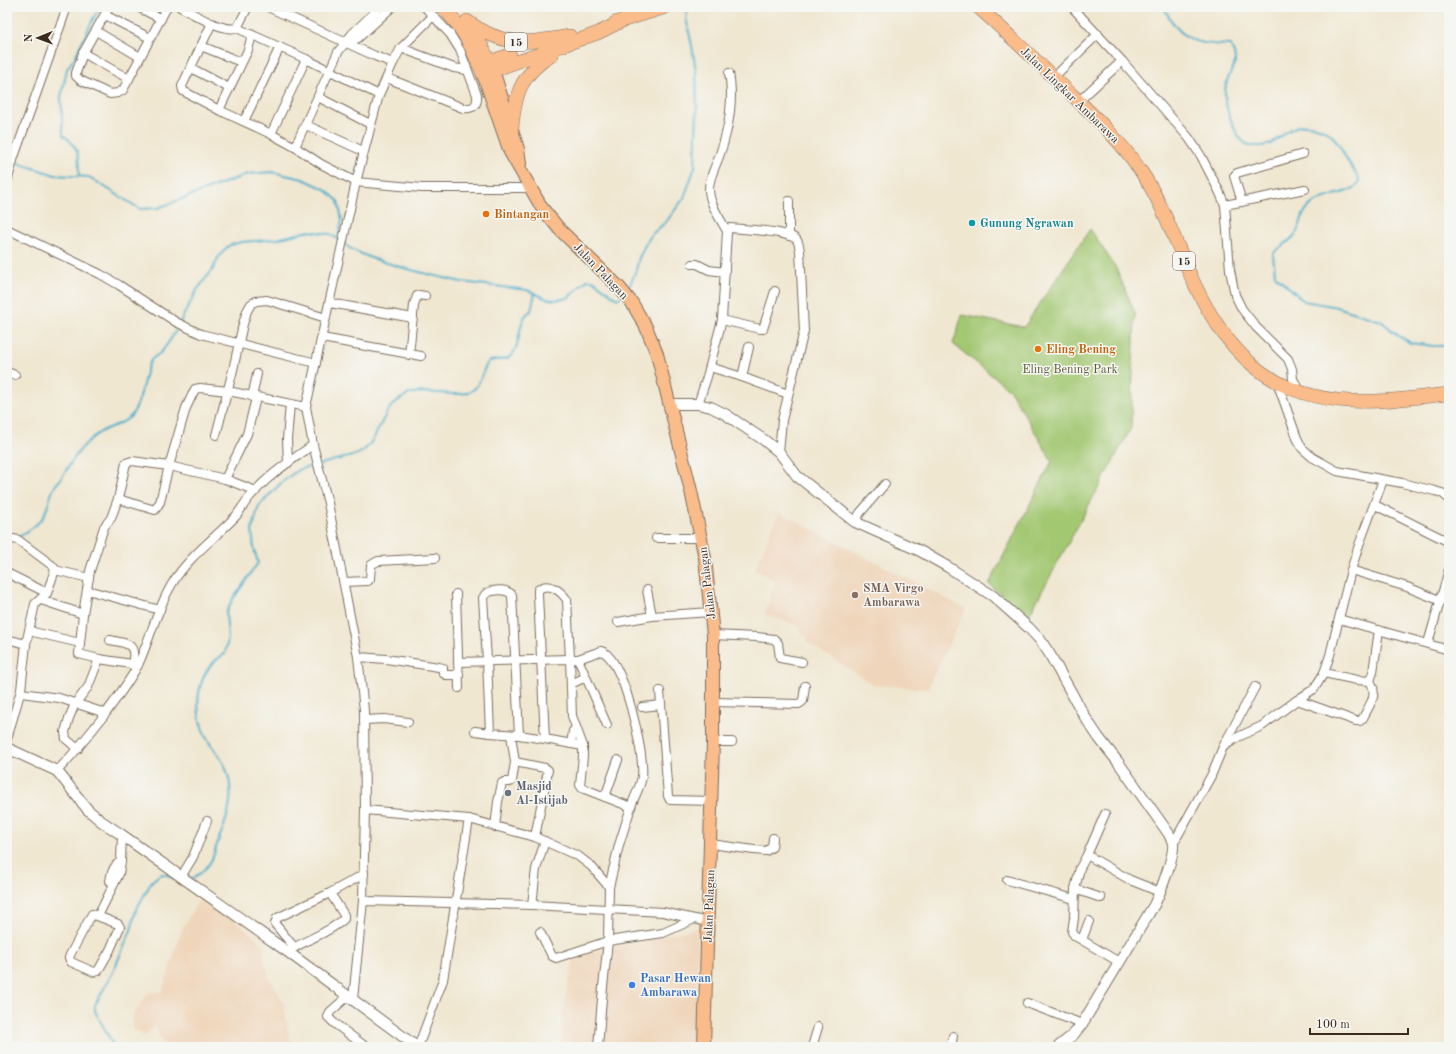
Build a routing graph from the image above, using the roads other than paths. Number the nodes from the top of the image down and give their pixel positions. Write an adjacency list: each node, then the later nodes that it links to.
1 (67, 7): 57 (street)
2 (138, 7): 16 (street)
3 (167, 7): 16 (street)
4 (180, 7): 18 (street)
5 (248, 7): 19 (street)
6 (268, 7): 25 (street)
7 (380, 7): 25 (street)
8 (392, 7): 25 (street)
9 (425, 7): 15 (street)
10 (452, 7): 17 (highway, Jalan Palagan / 15)
11 (666, 7): 24 (highway, 15)
12 (978, 7): 40 (highway, Jalan Lingkar Ambarawa / 15)
13 (1072, 7): 21 (street)
14 (107, 11): 20 (street); 23 (street)
15 (438, 12): 28 (street); 36 (highway, Jalan Palagan); 37 (street)
16 (161, 19): 23 (street)
17 (467, 21): 24 (highway, 15); 36 (highway, Jalan Palagan / 15)
18 (212, 22): 19 (street); 26 (street)
19 (237, 28): 22 (street)
20 (96, 31): 29 (street); 30 (street)
21 (1098, 34): 32 (street); 40 (street)
22 (252, 35): 27 (street); 33 (street)
23 (150, 38): 30 (street)
24 (570, 39): 36 (highway, 15); 51 (highway)
25 (346, 43): 34 (street); 38 (street)
26 (201, 46): 33 (street); 35 (street)
27 (280, 47): 31 (street); 48 (street)
28 (401, 48): 34 (street); 37 (street)
29 (83, 53): 42 (street); 42 (street)
30 (140, 57): 42 (street)
31 (306, 59): 38 (street); 52 (street)
32 (1122, 61): 46 (street); 63 (street)
33 (241, 62): 43 (street)
34 (393, 63): 41 (street)
35 (191, 68): 43 (street); 47 (street)
36 (486, 68): 51 (main road, Jalan Palagan); 56 (main road, Jalan Palagan)
37 (467, 70): 41 (street)
38 (330, 71): 44 (street); 45 (street)
39 (729, 73): 65 (street)
40 (1054, 77): 46 (highway, Jalan Lingkar Ambarawa / 15)
41 (386, 78): 44 (street)
42 (129, 79)
43 (229, 88): 47 (street)
44 (379, 95): 49 (street)
45 (318, 97): 49 (street); 50 (street)
46 (1079, 101): 87 (highway, Jalan Lingkar Ambarawa / 15)
47 (219, 110): 48 (street)
48 (244, 121): 52 (street)
49 (370, 124): 54 (street)
50 (306, 125): 53 (street); 54 (street)
51 (512, 128): 56 (main road, Jalan Palagan)
52 (271, 134): 53 (street)
53 (295, 147): 58 (street)
54 (363, 151): 58 (street)
55 (1303, 154): 62 (street)
56 (521, 171): 59 (main road, Jalan Palagan)
57 (7, 182)
58 (356, 182): 59 (street); 71 (street)
59 (530, 188): 95 (main road, Jalan Palagan)
60 (1305, 189): 62 (street)
61 (789, 201): 66 (street)
62 (1242, 202): 63 (street)
63 (1225, 205): 86 (street)
64 (7, 229): 76 (street)
65 (727, 231): 66 (street); 68 (street)
66 (789, 236): 90 (street)
67 (692, 264): 68 (street)
68 (724, 272): 74 (street)
69 (775, 291): 74 (street)
70 (425, 296): 73 (street)
71 (330, 303): 72 (street); 73 (street)
72 (326, 318): 75 (street); 76 (street)
73 (413, 318): 78 (street)
74 (722, 320): 81 (street)
75 (322, 338): 78 (street); 80 (street)
76 (238, 344): 80 (street); 88 (street)
77 (749, 347): 85 (street)
78 (409, 355): 79 (street)
79 (421, 356)
80 (316, 363): 97 (street)
81 (710, 368): 85 (street); 96 (street)
82 (7, 372): 84 (street)
83 (256, 374): 92 (street)
84 (15, 375)
85 (742, 377): 90 (street)
86 (1293, 379): 87 (street); 89 (street)
87 (1277, 382): 89 (highway, Jalan Lingkar Ambarawa / 15); 93 (street)
88 (228, 391): 92 (street); 98 (street); 102 (street)
89 (1302, 393): 91 (highway, Jalan Lingkar Ambarawa / 15); 93 (street)
90 (788, 394): 100 (street)
91 (1449, 394)
92 (254, 397): 94 (street); 103 (street)
93 (1284, 401): 104 (street)
94 (290, 404): 97 (street); 101 (street)
95 (670, 404): 96 (street); 112 (main road, Jalan Palagan)
96 (698, 404): 100 (street)
97 (306, 407): 99 (street)
98 (216, 435)
99 (313, 445): 101 (street); 121 (street)
100 (779, 452): 110 (street)
101 (288, 463): 106 (street)
102 (169, 466): 103 (street); 107 (street); 107 (street)
103 (225, 479): 106 (street)
104 (1383, 480): 108 (street); 109 (street)
105 (885, 484): 110 (street)
106 (256, 491): 128 (street)
107 (118, 499): 120 (street)
108 (1449, 499)
109 (1375, 505): 114 (street); 117 (street)
110 (855, 522): 200 (street)
111 (656, 538): 112 (street)
112 (701, 538): 129 (main road, Jalan Palagan)
113 (13, 540): 116 (street)
114 (1449, 542)
115 (435, 558): 121 (street)
116 (55, 570): 120 (street); 124 (street)
117 (1351, 570): 127 (street); 132 (street)
118 (1449, 570): 127 (street)
119 (7, 573): 124 (street)
120 (89, 578): 122 (street)
121 (344, 582): 143 (street)
122 (87, 590): 128 (street); 130 (street)
123 (647, 590): 131 (street)
124 (47, 593): 126 (street)
125 (456, 594): 149 (street)
126 (41, 600): 130 (street); 135 (street)
127 (1440, 600): 141 (street)
128 (160, 610): 151 (street)
129 (711, 612): 131 (street); 136 (main road, Jalan Palagan)
130 (83, 614): 140 (street)
131 (652, 616): 133 (street)
132 (1339, 619): 134 (street); 152 (street)
133 (618, 622)
134 (1379, 630): 141 (street); 155 (street)
135 (29, 631): 139 (street); 140 (street)
136 (713, 635): 150 (street); 163 (main road, Jalan Palagan)
137 (7, 640): 139 (street)
138 (110, 640): 151 (street)
139 (26, 644): 161 (street)
140 (80, 644): 144 (street)
141 (1428, 644): 142 (street)
142 (1449, 650)
143 (358, 657): 153 (street); 168 (street)
144 (99, 659): 151 (street); 164 (street)
145 (574, 659): 148 (street); 148 (street); 154 (street); 156 (street); 189 (street)
146 (487, 660): 147 (street); 147 (street); 149 (street); 173 (street)
147 (514, 660): 148 (street); 174 (street)
148 (542, 660): 176 (street)
149 (458, 662): 153 (street)
150 (802, 662)
151 (135, 665): 167 (street)
152 (1324, 673): 155 (street); 162 (street)
153 (459, 674): 159 (street)
154 (586, 677): 156 (street); 170 (street)
155 (1370, 681): 162 (street)
156 (571, 684): 171 (street)
157 (805, 686): 163 (street)
158 (1255, 687): 181 (street)
159 (459, 688)
160 (660, 691): 165 (street)
161 (21, 693): 164 (street); 175 (street)
162 (1297, 700): 181 (street)
163 (714, 702): 177 (main road, Jalan Palagan)
164 (75, 704): 167 (street); 183 (street)
165 (661, 705): 166 (street); 188 (street)
166 (642, 707)
167 (105, 713): 183 (street)
168 (364, 720): 169 (street); 190 (street)
169 (408, 722)
170 (607, 724)
171 (576, 728): 179 (street); 180 (street)
172 (475, 731): 173 (street)
173 (490, 733): 174 (street)
174 (515, 735): 176 (street); 185 (street)
175 (7, 739)
176 (545, 739): 179 (street)
177 (714, 742): 178 (street); 188 (main road, Jalan Palagan)
178 (732, 742)
179 (571, 744): 180 (street)
180 (583, 746): 187 (street)
181 (1223, 747): 200 (street)
182 (7, 748): 186 (street)
183 (78, 749): 186 (street)
184 (618, 760): 187 (street)
185 (515, 762): 194 (street); 196 (street)
186 (57, 771): 195 (street)
187 (605, 797): 189 (street)
188 (712, 801): 199 (main road, Jalan Palagan)
189 (631, 807): 205 (street)
190 (365, 810): 192 (street); 202 (street)
191 (1105, 814): 201 (street)
192 (469, 819): 194 (street); 212 (street)
193 (207, 821): 203 (street)
194 (495, 827): 196 (street)
195 (122, 834): 203 (street); 215 (street)
196 (535, 837): 198 (street)
197 (773, 838): 199 (street)
198 (545, 841): 205 (street); 213 (street)
199 (711, 844): 218 (main road, Jalan Palagan)
200 (1173, 844): 208 (street)
201 (1087, 855): 206 (street); 208 (street)
202 (364, 874): 207 (street); 211 (street)
203 (186, 880): 222 (street)
204 (1007, 880): 210 (street)
205 (609, 887): 214 (street)
206 (1075, 889): 209 (street); 210 (street)
207 (330, 892): 222 (street); 222 (street)
208 (1160, 892): 223 (street)
209 (1100, 898)
210 (1074, 899): 220 (street)
211 (362, 902): 212 (street); 224 (street)
212 (455, 904): 213 (street); 229 (street)
213 (532, 904): 214 (street)
214 (608, 909): 216 (street); 221 (street)
215 (98, 916): 215 (street)
216 (692, 920): 218 (street); 221 (street)
217 (1089, 921): 220 (street)
218 (708, 922): 232 (main road, Jalan Palagan)
219 (540, 932): 221 (street)
220 (1082, 940): 223 (street)
221 (608, 941): 231 (street)
222 (291, 950): 224 (street)
223 (1119, 962): 226 (street)
224 (350, 998): 229 (street); 230 (street)
225 (1026, 1003): 226 (street)
226 (1082, 1024): 235 (street)
227 (818, 1027): 233 (street)
228 (953, 1036): 234 (street)
229 (414, 1046)
230 (366, 1047)
231 (598, 1047)
232 (704, 1047)
233 (812, 1047)
234 (951, 1047)
235 (1058, 1047)

